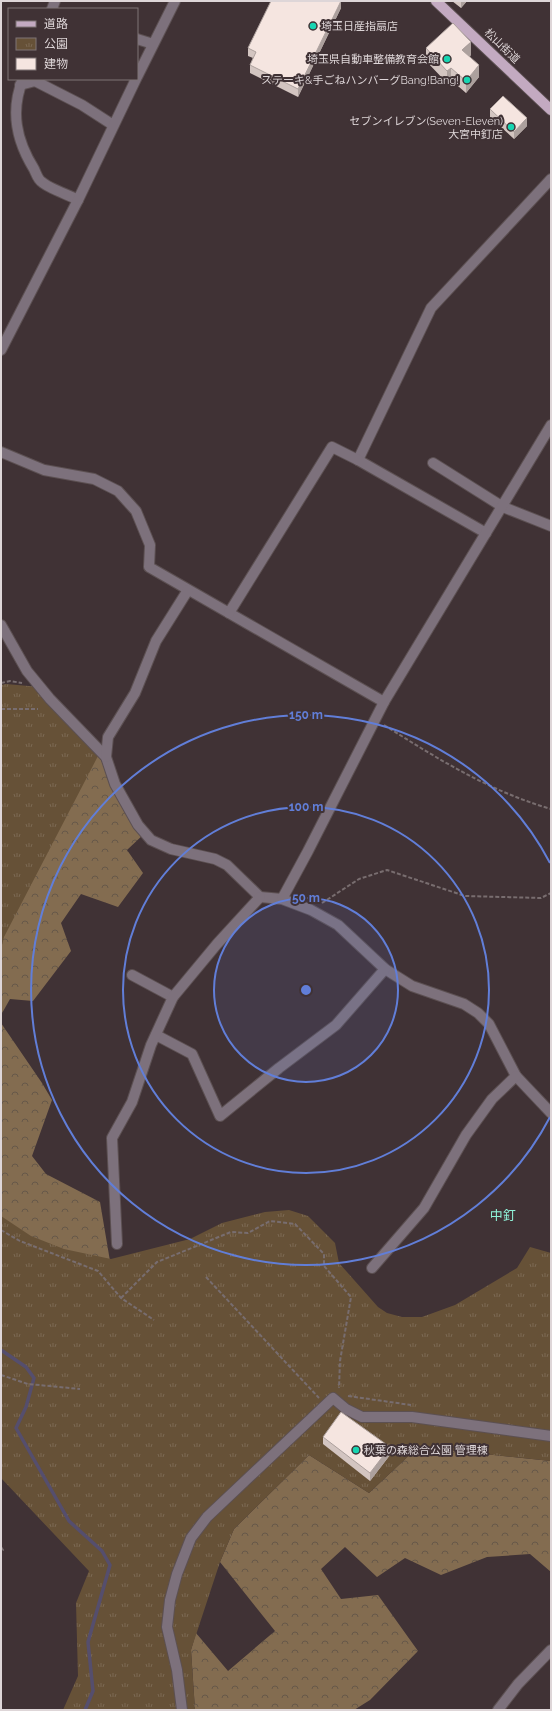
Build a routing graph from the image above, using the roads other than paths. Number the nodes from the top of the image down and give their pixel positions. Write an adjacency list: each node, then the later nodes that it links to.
1 (174, 1): 4 (street)
2 (436, 1): 8 (main road, 松山街道)
3 (138, 39): 4 (street)
4 (153, 44): 5 (street)
5 (138, 74)
6 (135, 80): 9 (street)
7 (22, 82): 9 (street); 11 (street)
8 (551, 110)
9 (113, 125): 11 (street)
10 (551, 178): 15 (street)
11 (78, 200): 12 (street)
12 (1, 350)
13 (551, 425): 17 (street)
14 (1, 452): 20 (street)
15 (358, 460): 19 (street); 21 (street)
16 (433, 462): 17 (street)
17 (502, 507): 18 (street); 19 (street)
18 (551, 526)
19 (486, 533): 23 (street)
20 (188, 590): 21 (street); 24 (street)
21 (229, 613): 23 (street)
22 (1, 625): 24 (street)
23 (384, 702): 26 (street)
24 (106, 757): 25 (street)
25 (260, 897): 26 (street); 29 (street)
26 (282, 899): 27 (street)
27 (385, 969): 30 (street); 31 (street)
28 (132, 975): 29 (street)
29 (173, 997): 30 (street)
30 (156, 1035): 33 (street)
31 (516, 1076): 32 (street); 34 (street)
32 (551, 1113)
33 (117, 1244)
34 (372, 1268)
35 (551, 1436): 37 (street)
36 (551, 1650): 38 (street)
37 (182, 1710)
38 (498, 1710)

